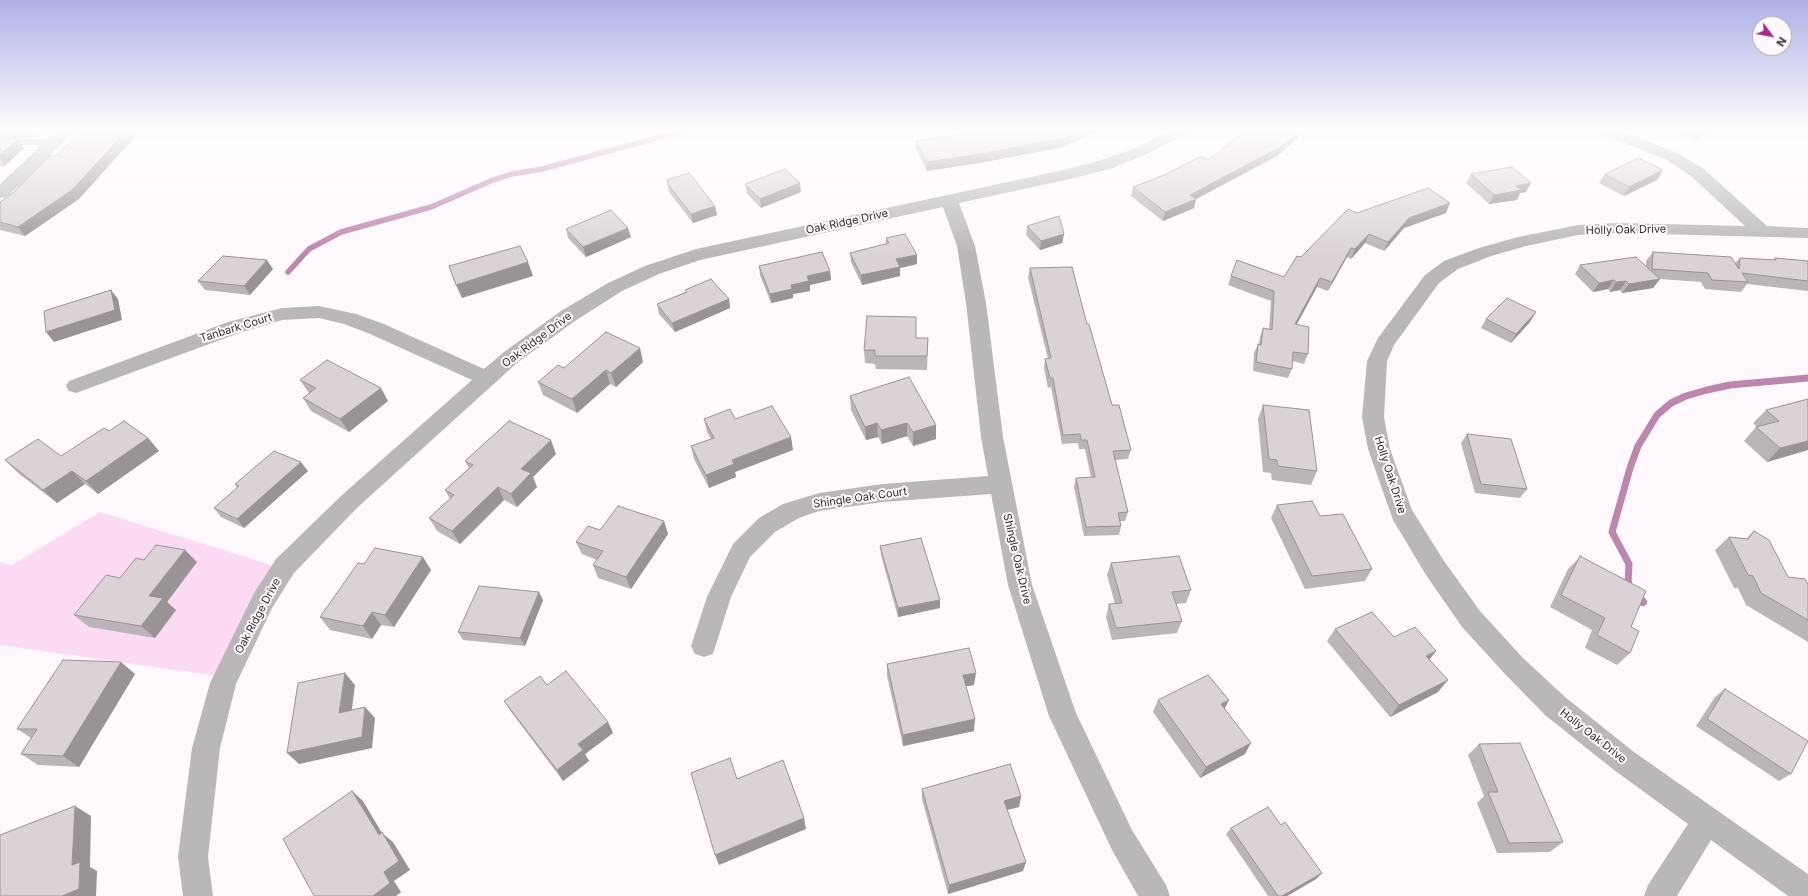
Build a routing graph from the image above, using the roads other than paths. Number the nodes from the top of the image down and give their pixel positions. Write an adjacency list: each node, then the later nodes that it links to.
1 (25, 171): 4 (street)
2 (1082, 171): 5 (street, Oak Ridge Drive)
3 (1694, 171): 6 (street)
4 (0, 193)
5 (949, 200): 8 (street, Oak Ridge Drive); 10 (street, Shingle Oak Drive)
6 (1761, 231): 7 (street, Holly Oak Drive); 12 (street, Holly Oak Drive)
7 (1808, 233)
8 (487, 379): 9 (street, Tanbark Court); 14 (street, Oak Ridge Drive)
9 (76, 386)
10 (1001, 484): 11 (street, Shingle Oak Court); 15 (street, Shingle Oak Drive)
11 (704, 646)
12 (1707, 820): 13 (street, Holly Oak Drive); 16 (street)
13 (1808, 892)
14 (198, 896)
15 (1155, 896)
16 (1659, 896)

